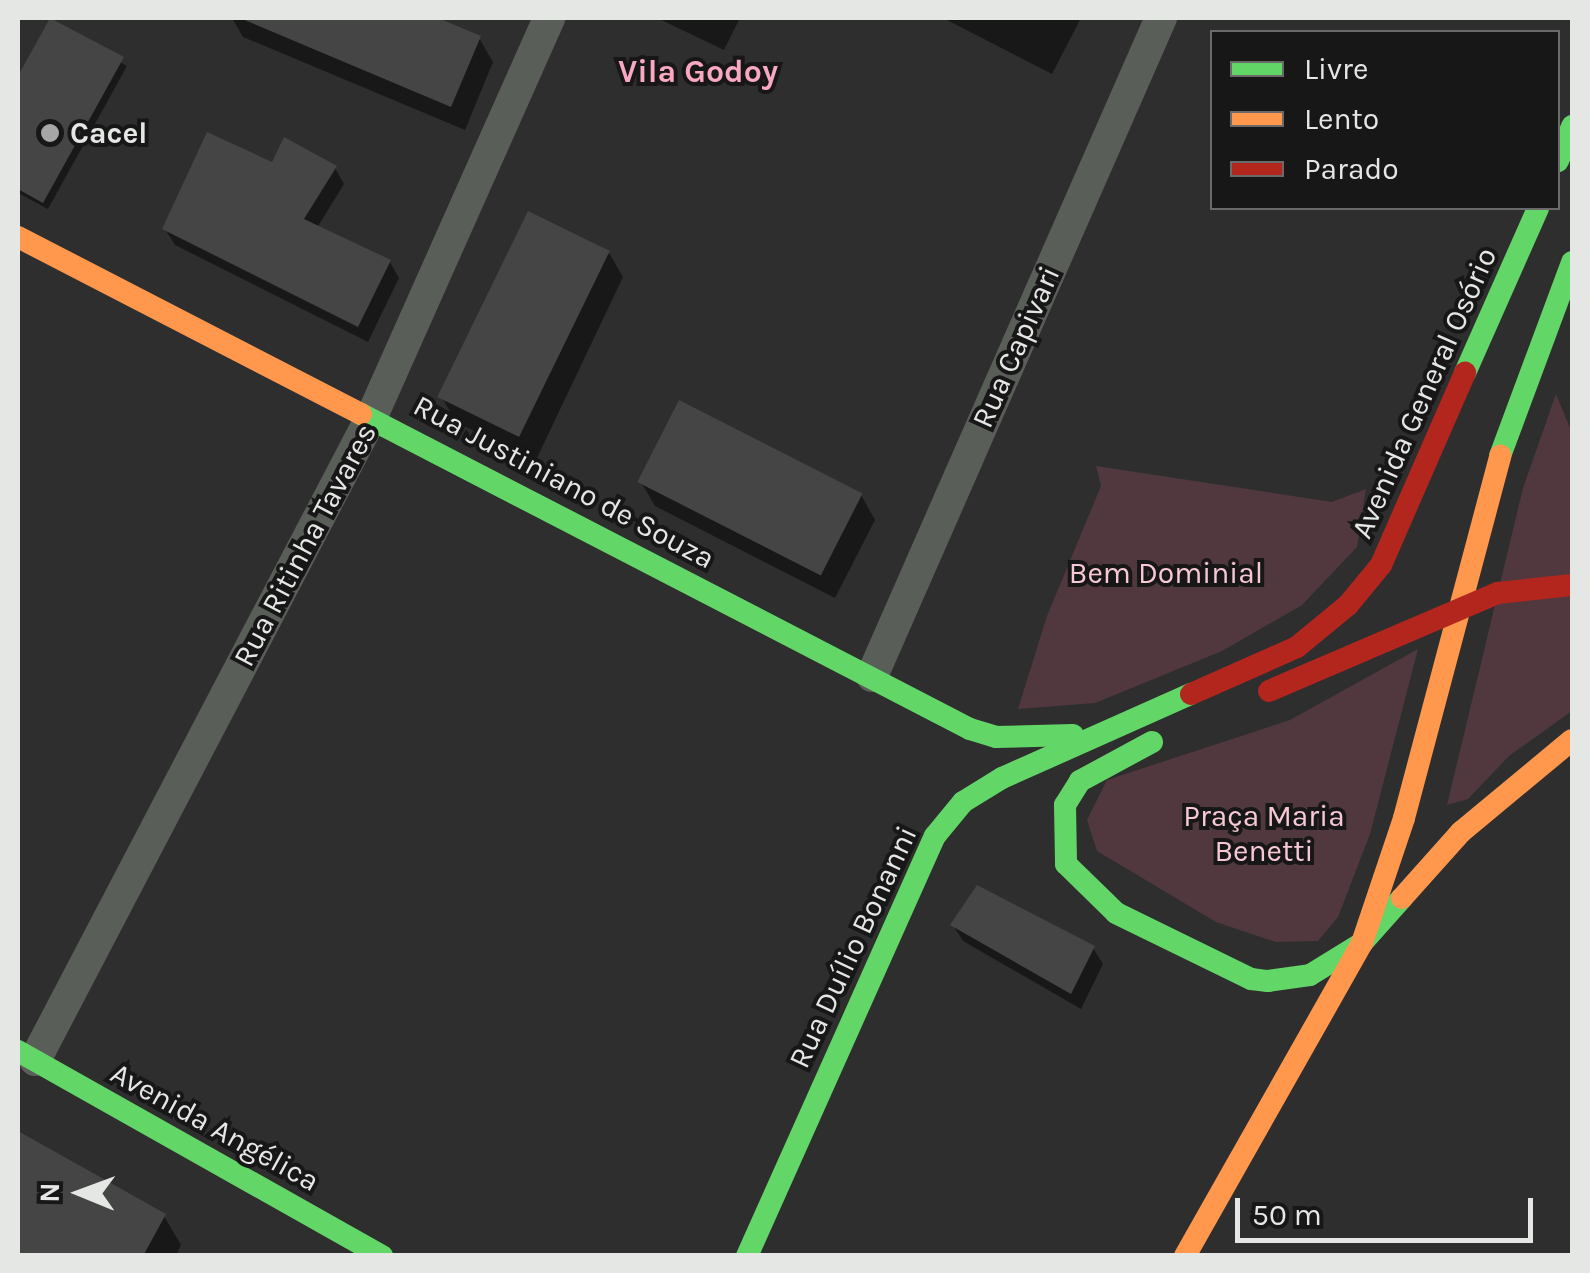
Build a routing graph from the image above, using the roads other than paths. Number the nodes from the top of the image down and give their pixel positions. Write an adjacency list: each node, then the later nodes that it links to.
1 (549, 18): 8 (street, Rua Ritinha Tavares)
2 (1162, 18): 12 (street, Rua Capivari)
3 (1572, 126): 4 (main road)
4 (1560, 157)
5 (1537, 210): 11 (main road, Avenida General Osório)
6 (18, 237): 8 (main road, Rua Justiniano de Souza)
7 (1572, 262): 10 (main road)
8 (372, 416): 12 (main road, Rua Justiniano de Souza); 16 (street, Rua Ritinha Tavares)
9 (1572, 585): 10 (main road)
10 (1458, 608): 11 (main road); 15 (main road)
11 (1297, 647): 13 (main road, Avenida General Osório)
12 (872, 676): 13 (main road, Rua Justiniano de Souza)
13 (1092, 734): 15 (main road, Rua Justiniano de Souza); 18 (main road, Rua Duílio Bonanni)
14 (1572, 740): 15 (main road)
15 (1362, 943): 19 (main road)
16 (26, 1056): 17 (main road, Avenida Angélica)
17 (382, 1256)
18 (747, 1256)
19 (1185, 1256)

